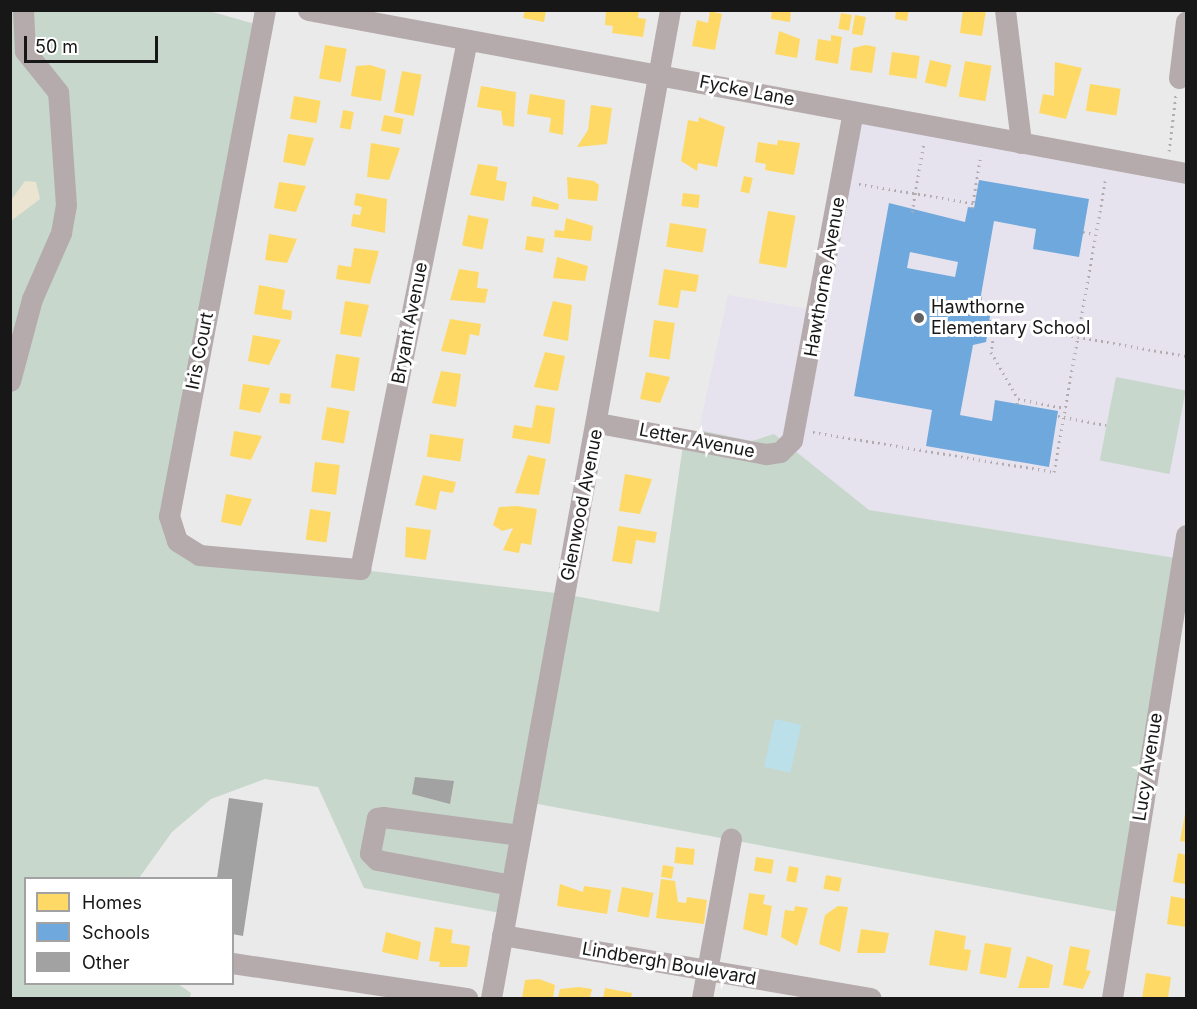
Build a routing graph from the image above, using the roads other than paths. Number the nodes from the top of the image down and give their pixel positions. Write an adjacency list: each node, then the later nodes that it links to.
1 (23, 10): 13 (street)
2 (265, 10): 17 (street, Iris Court)
3 (308, 10): 7 (street, Fycke Lane)
4 (670, 10): 8 (street, Glenwood Avenue)
5 (1005, 10): 11 (street)
6 (1186, 21): 9 (street)
7 (467, 40): 8 (street, Fycke Lane); 17 (street, Bryant Avenue)
8 (659, 74): 10 (street, Fycke Lane); 14 (street, Glenwood Avenue)
9 (1179, 78)
10 (853, 112): 11 (street, Fycke Lane); 15 (street, Hawthorne Avenue)
11 (1021, 143): 12 (street, Fycke Lane)
12 (1186, 173)
13 (10, 381)
14 (598, 423): 15 (street, Letter Avenue); 18 (street, Glenwood Avenue)
15 (795, 435)
16 (1186, 535): 28 (street, Lucy Avenue)
17 (324, 566)
18 (520, 835): 20 (street, Glenwood Avenue); 20 (street)
19 (731, 839): 23 (street)
20 (511, 885): 21 (street, Glenwood Avenue)
21 (502, 935): 23 (street, Lindbergh Boulevard); 25 (street, Glenwood Avenue)
22 (234, 963): 24 (street)
23 (707, 970): 26 (street); 27 (street, Lindbergh Boulevard)
24 (467, 999)
25 (491, 999)
26 (702, 999)
27 (871, 999)
28 (1112, 999)

